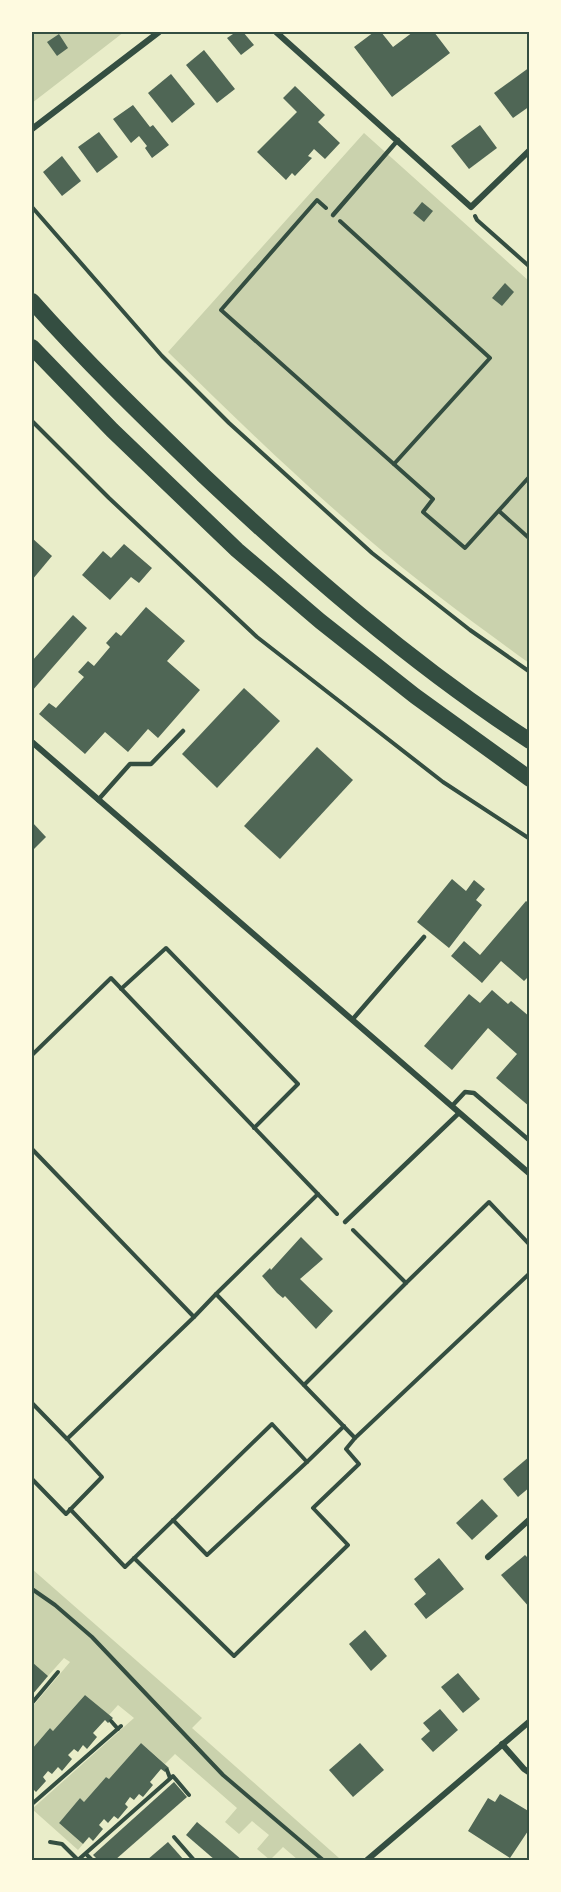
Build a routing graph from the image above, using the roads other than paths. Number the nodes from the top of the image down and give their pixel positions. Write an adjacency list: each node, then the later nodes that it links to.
1 (159, 32): 3 (street)
2 (276, 32): 4 (street)
3 (32, 129)
4 (398, 140): 5 (street); 6 (lane)
5 (530, 150)
6 (333, 215)
7 (32, 301): 10 (highway)
8 (32, 346): 12 (highway)
9 (183, 730): 13 (lane)
10 (530, 741)
11 (32, 745): 13 (street)
12 (530, 779)
13 (98, 800): 15 (street)
14 (424, 937): 15 (lane)
15 (352, 1020): 16 (street)
16 (452, 1106): 17 (street); 18 (lane)
17 (459, 1113): 19 (street); 20 (lane)
18 (529, 1138)
19 (530, 1174)
20 (345, 1222)
21 (530, 1519): 22 (street)
22 (488, 1557)
23 (530, 1721): 24 (street)
24 (502, 1744): 25 (street); 26 (street)
25 (530, 1773)
26 (367, 1860)

